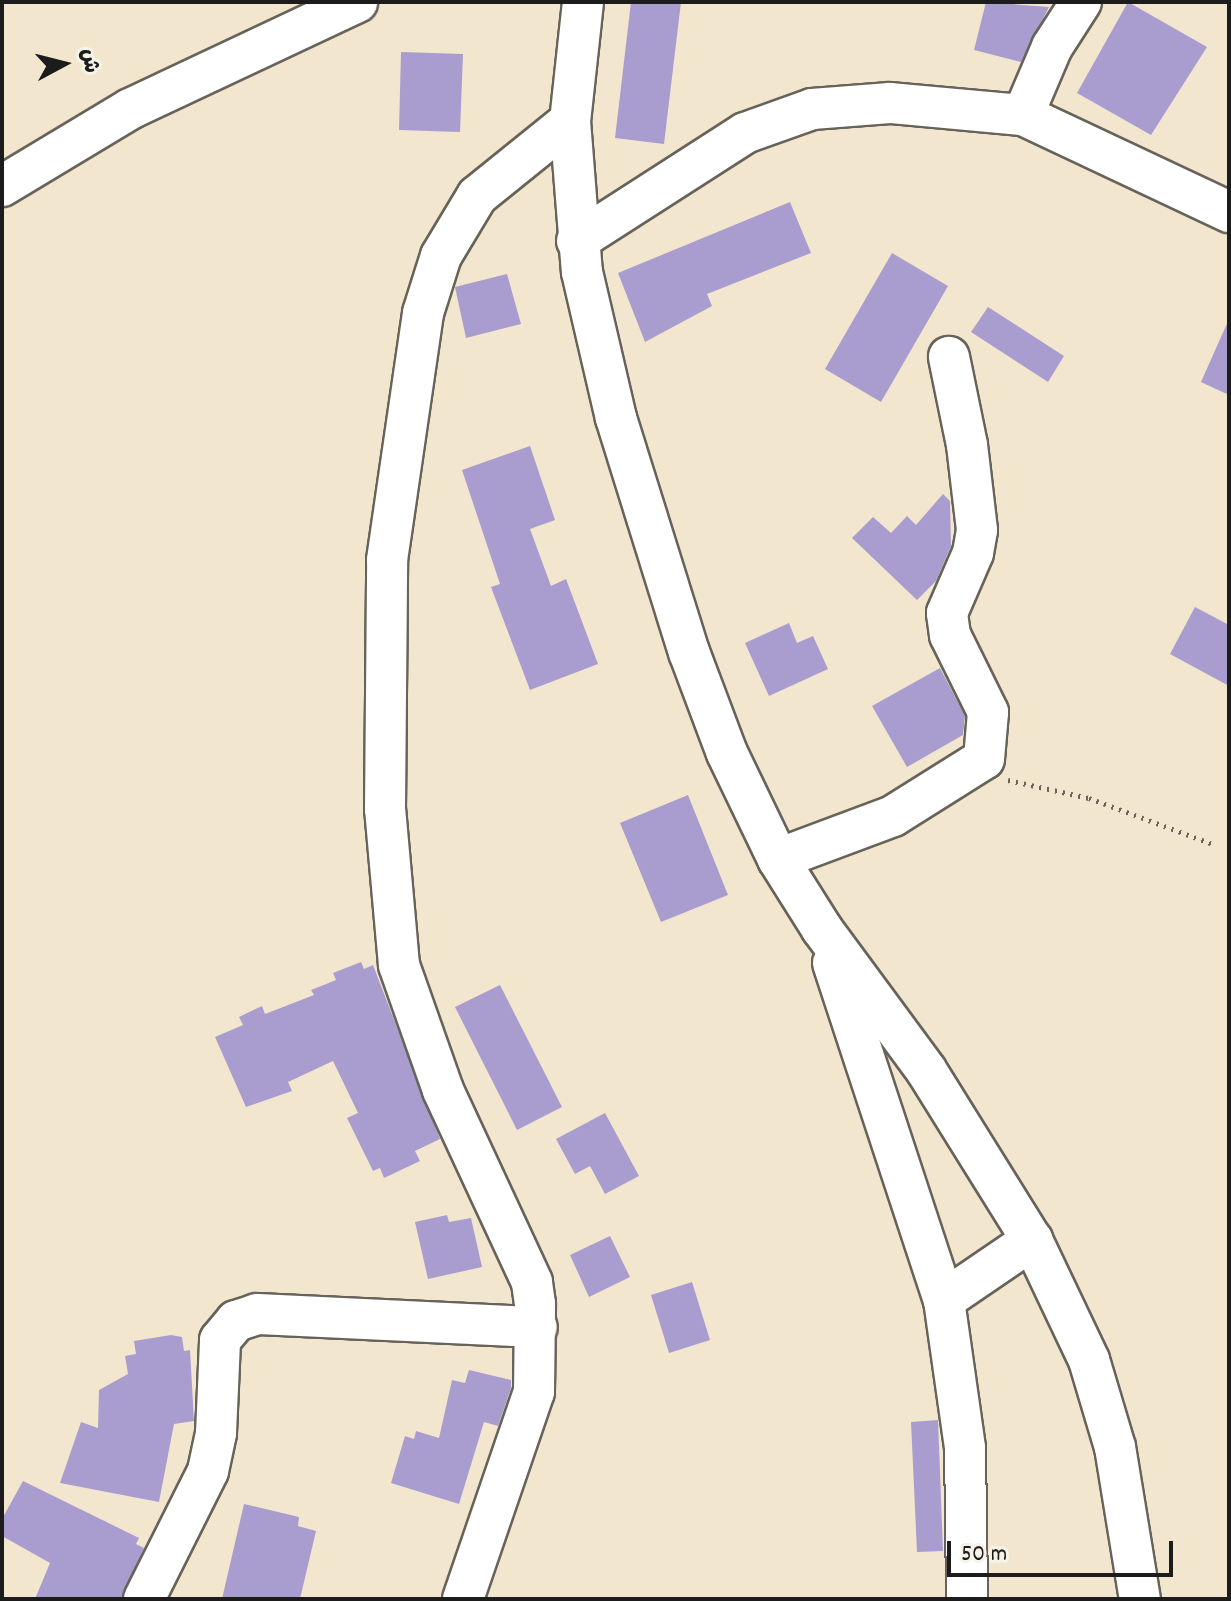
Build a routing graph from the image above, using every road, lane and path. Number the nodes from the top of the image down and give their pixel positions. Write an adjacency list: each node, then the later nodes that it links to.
1 (357, 2): 6 (street)
2 (583, 2): 5 (street)
3 (1081, 2): 4 (street)
4 (1023, 115): 7 (street); 8 (street)
5 (570, 121): 8 (street); 16 (street)
6 (2, 186)
7 (1229, 212)
8 (577, 241): 12 (street)
9 (949, 357): 10 (street)
10 (972, 769): 11 (path); 12 (street)
11 (1213, 844)
12 (778, 859): 13 (street)
13 (822, 929): 14 (street); 15 (street)
14 (1032, 1240): 15 (street); 20 (street)
15 (944, 1300): 19 (street)
16 (537, 1327): 17 (street); 18 (street)
17 (144, 1599)
18 (463, 1599)
19 (967, 1599)
20 (1140, 1599)

